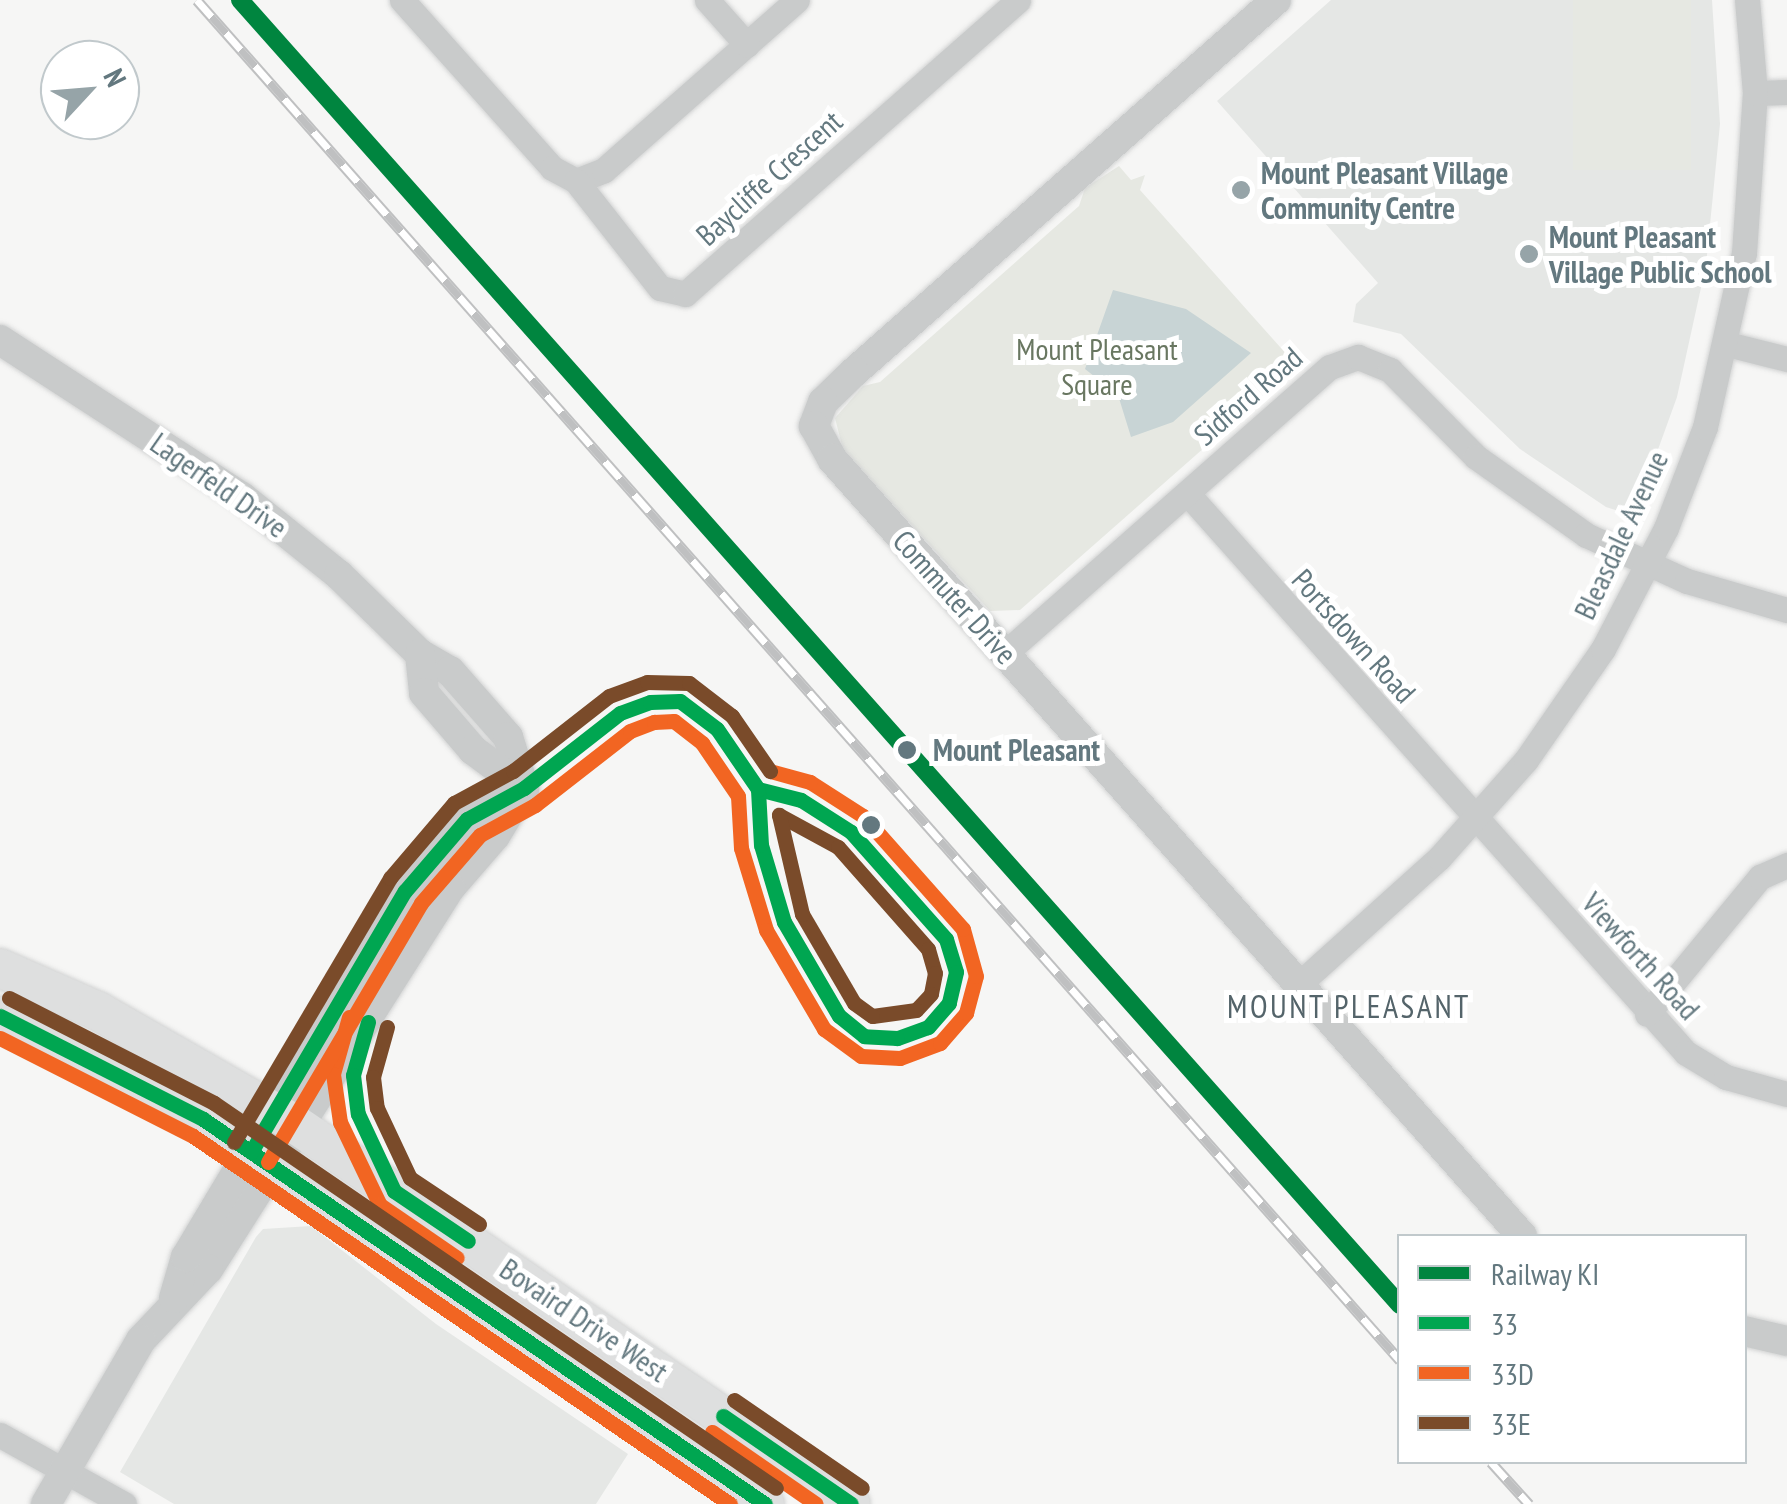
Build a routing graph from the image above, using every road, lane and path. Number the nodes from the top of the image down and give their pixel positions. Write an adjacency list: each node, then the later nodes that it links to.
1 (402, 0): 10 (street, Baycliffe Crescent)
2 (707, 0): 7 (street)
3 (797, 0): 7 (street)
4 (1018, 0): 10 (street, Baycliffe Crescent)
5 (1276, 0): 17 (street, Commuter Drive)
6 (1747, 0): 9 (street, Bleasdale Avenue)
7 (747, 45): 10 (street)
8 (1787, 92): 9 (street)
9 (1755, 93): 12 (street, Bleasdale Avenue)
10 (576, 181)
11 (0, 340): 25 (street, Lagerfeld Drive)
12 (1726, 344): 13 (street); 15 (street, Bleasdale Avenue)
13 (1787, 359)
14 (1187, 494): 15 (street, Sidford Road); 17 (street, Sidford Road); 18 (street, Portsdown Road)
15 (1648, 564): 16 (street); 18 (street, Bleasdale Avenue)
16 (1787, 610)
17 (1004, 654): 21 (street, Commuter Drive)
18 (1475, 819): 21 (street, Bleasdale Avenue); 22 (street, Viewforth Road)
19 (1787, 865): 22 (street)
20 (0, 968): 25 (main road, Bovaird Drive West)
21 (1299, 984): 27 (street, Commuter Drive)
22 (1647, 1014): 24 (street, Viewforth Road)
23 (0, 1016): 26 (main road, Bovaird Drive West)
24 (1787, 1094)
25 (284, 1118): 26 (street, Lagerfeld Drive); 35 (main road, Bovaird Drive West)
26 (261, 1158): 31 (street, Lagerfeld Drive); 34 (main road, Bovaird Drive West)
27 (1520, 1234)
28 (1747, 1332): 29 (street)
29 (1787, 1341)
30 (0, 1435): 31 (street)
31 (66, 1469): 32 (street, Lagerfeld Drive); 33 (street)
32 (46, 1504)
33 (124, 1504)
34 (765, 1504)
35 (851, 1504)

